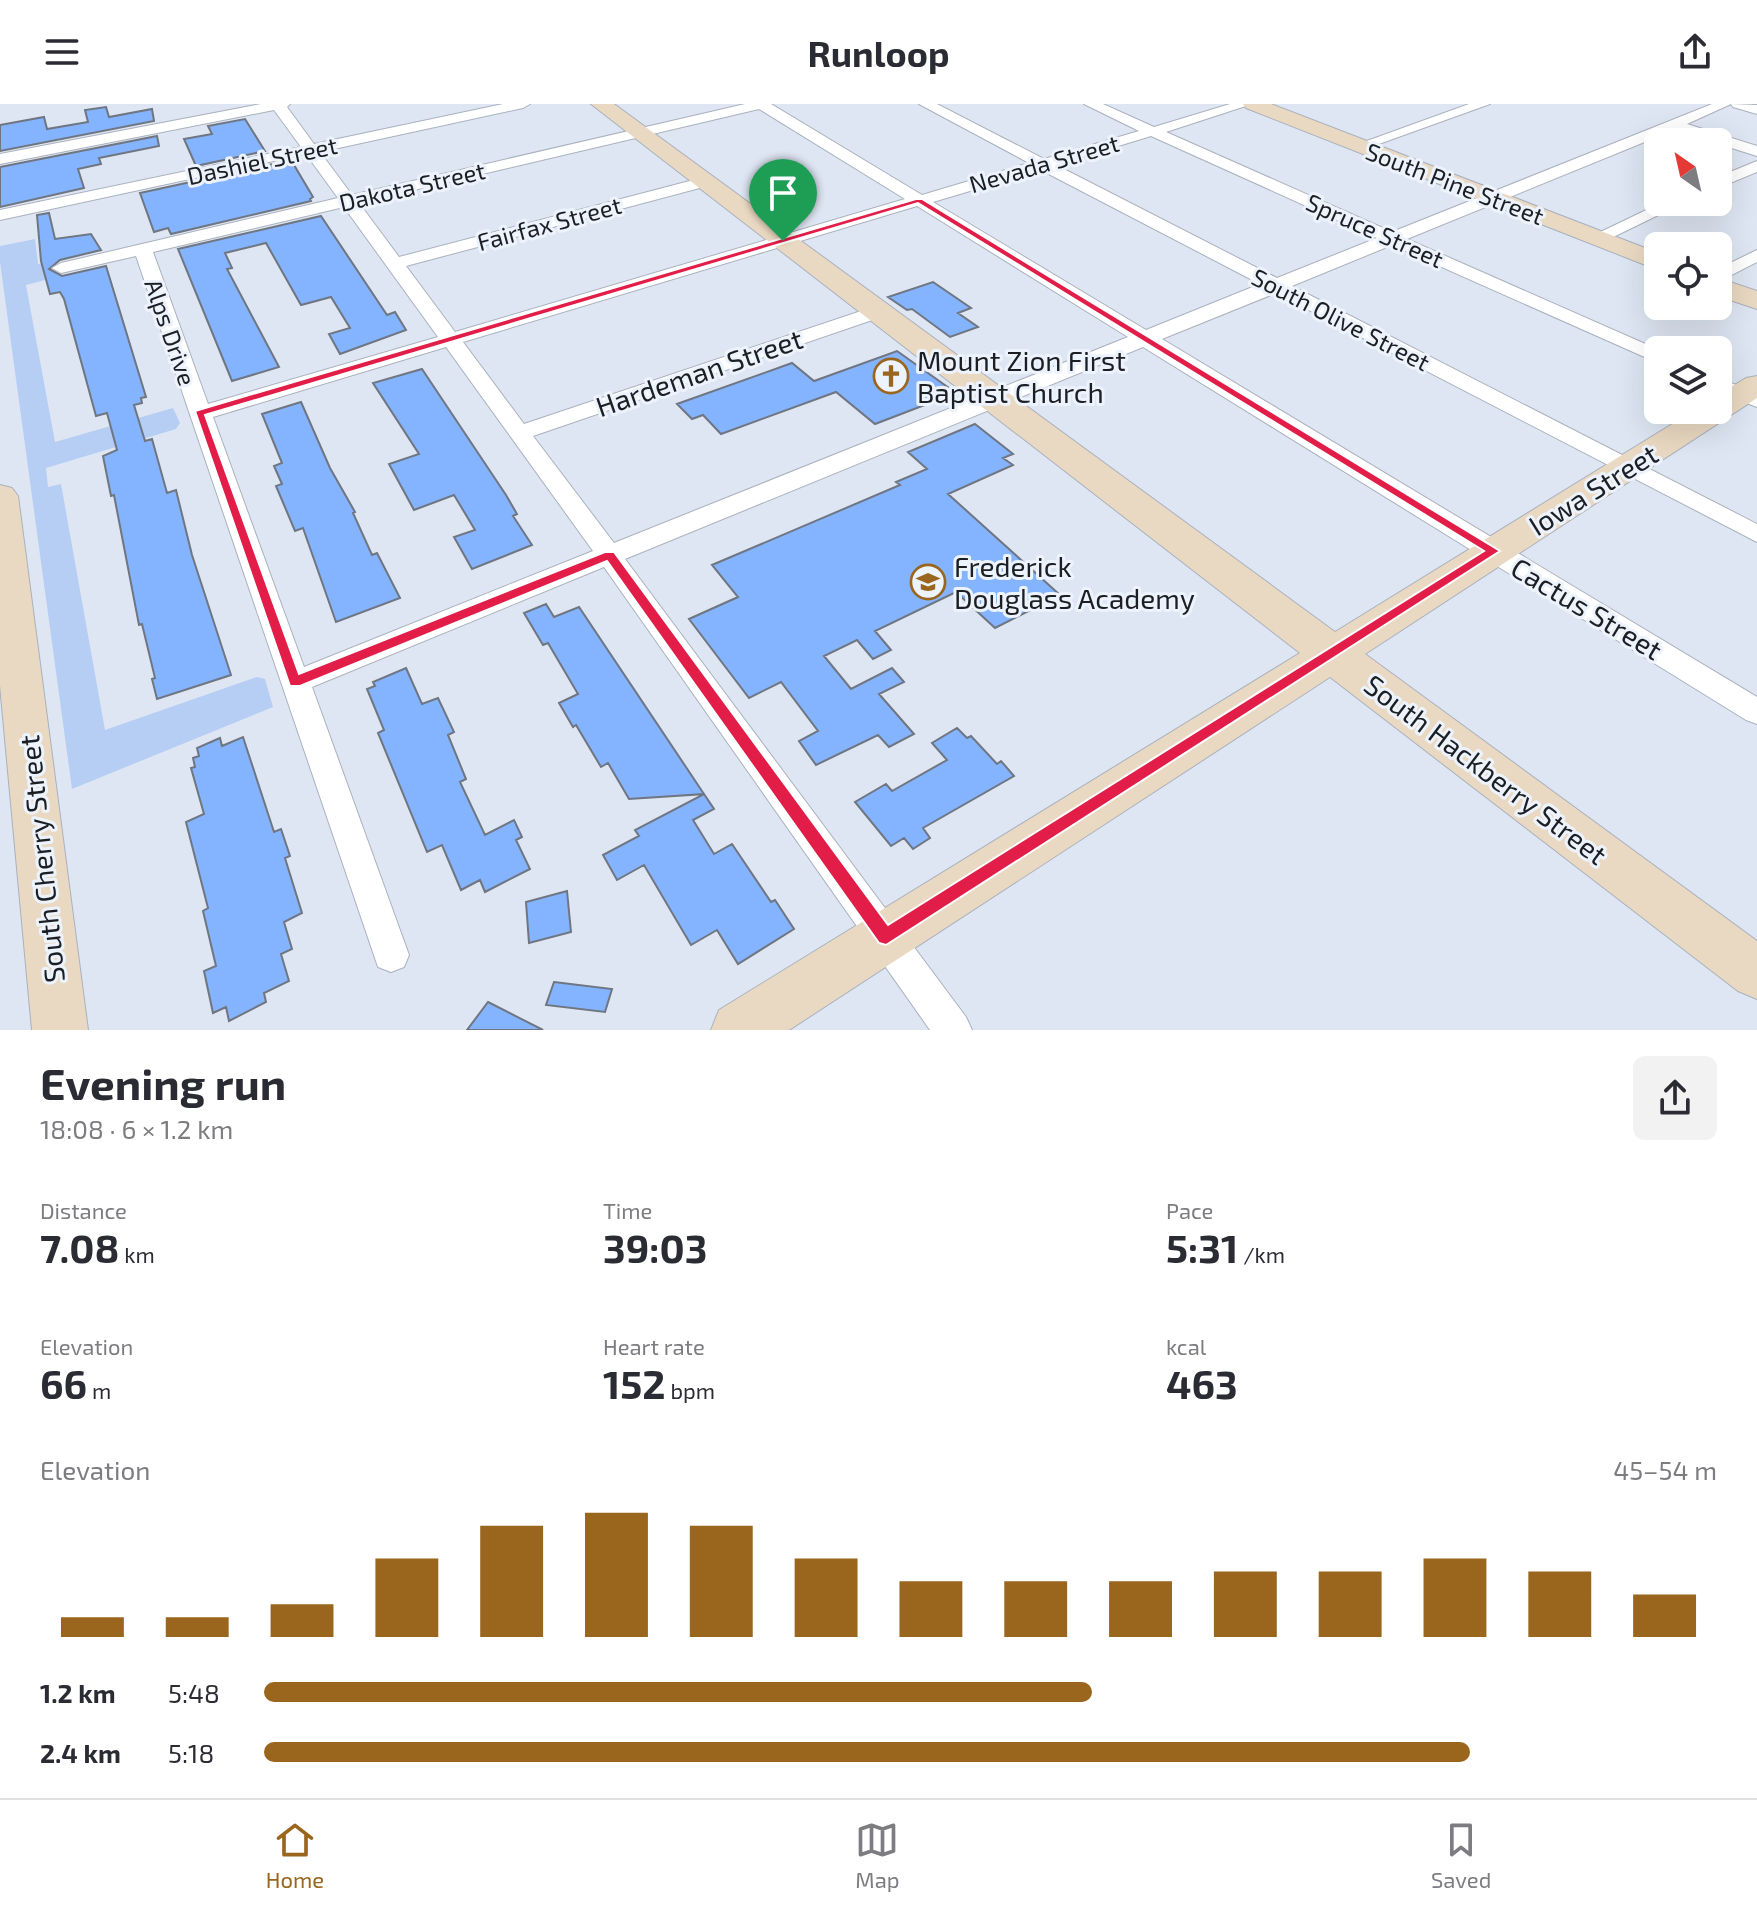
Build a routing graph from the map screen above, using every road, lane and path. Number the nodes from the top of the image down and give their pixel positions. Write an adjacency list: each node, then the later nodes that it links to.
1 (279, 104): 17 (street); 19 (street)
2 (523, 104): 17 (street, Dashiel Street)
3 (601, 104): 15 (main road, South Hackberry Street)
4 (762, 104): 15 (street, Dakota Street); 25 (street, Cactus Street)
5 (926, 104): 20 (street, South Olive Street)
6 (1091, 104): 14 (street, Spruce Street)
7 (1245, 104): 14 (street, Nevada Street)
8 (1253, 104): 16 (main road, South Pine Street)
9 (1483, 104): 16 (street)
10 (1724, 104): 13 (street)
11 (1738, 104): 12 (street)
12 (1757, 110)
13 (1674, 125): 18 (street); 24 (street)
14 (1153, 131): 20 (street, Nevada Street); 29 (street, Spruce Street)
15 (640, 133): 23 (main road, South Hackberry Street); 26 (street, Dakota Street)
16 (1360, 146): 24 (main road, South Pine Street)
17 (311, 149): 26 (street); 27 (street, Dashiel Street)
18 (1757, 151)
19 (0, 159)
20 (1042, 164): 25 (street, Nevada Street); 38 (street, South Olive Street)
21 (1757, 166): 22 (street)
22 (1732, 177)
23 (705, 182): 31 (main road, South Hackberry Street); 35 (street, Fairfax Street)
24 (1493, 198): 29 (street); 30 (main road, South Pine Street)
25 (919, 200): 31 (street, Nevada Street); 42 (street, Cactus Street)
26 (347, 201): 32 (street, Dakota Street); 35 (street)
27 (0, 215)
28 (1646, 216): 30 (street)
29 (1392, 238): 38 (street); 44 (street, Spruce Street)
30 (1597, 238): 34 (main road, South Pine Street)
31 (783, 241): 41 (main road, South Hackberry Street); 43 (street, Nevada Street)
32 (143, 249): 36 (street, Dakota Street); 47 (street, Alps Drive)
33 (1757, 255): 37 (street)
34 (1644, 256)
35 (394, 264): 43 (street)
36 (61, 268)
37 (1732, 268)
38 (1276, 285): 42 (street); 49 (street, South Olive Street)
39 (1732, 291): 40 (main road)
40 (1757, 301)
41 (877, 312): 46 (main road, South Hackberry Street); 48 (street, Hardeman Street)
42 (1144, 339): 46 (street); 52 (street, Cactus Street)
43 (450, 340): 47 (street, Nevada Street); 48 (street)
44 (1644, 351)
45 (1735, 397): 49 (main road, Iowa Street)
46 (994, 399): 53 (street); 54 (main road, South Hackberry Street)
47 (199, 414): 55 (street, Alps Drive)
48 (520, 433): 53 (street)
49 (1627, 467): 51 (street, South Olive Street); 52 (main road, Iowa Street)
50 (0, 496): 60 (main road, South Cherry Street)
51 (1757, 534)
52 (1494, 551): 54 (main road, Iowa Street); 56 (street, Cactus Street)
53 (609, 555): 55 (street); 57 (street)
54 (1332, 654): 57 (main road, Iowa Street); 59 (main road, South Hackberry Street)
55 (295, 682): 58 (street, Alps Drive)
56 (1757, 712)
57 (886, 937): 61 (main road, Iowa Street); 62 (street)
58 (391, 955)
59 (1757, 973)
60 (60, 1030)
61 (739, 1030)
62 (953, 1030)

